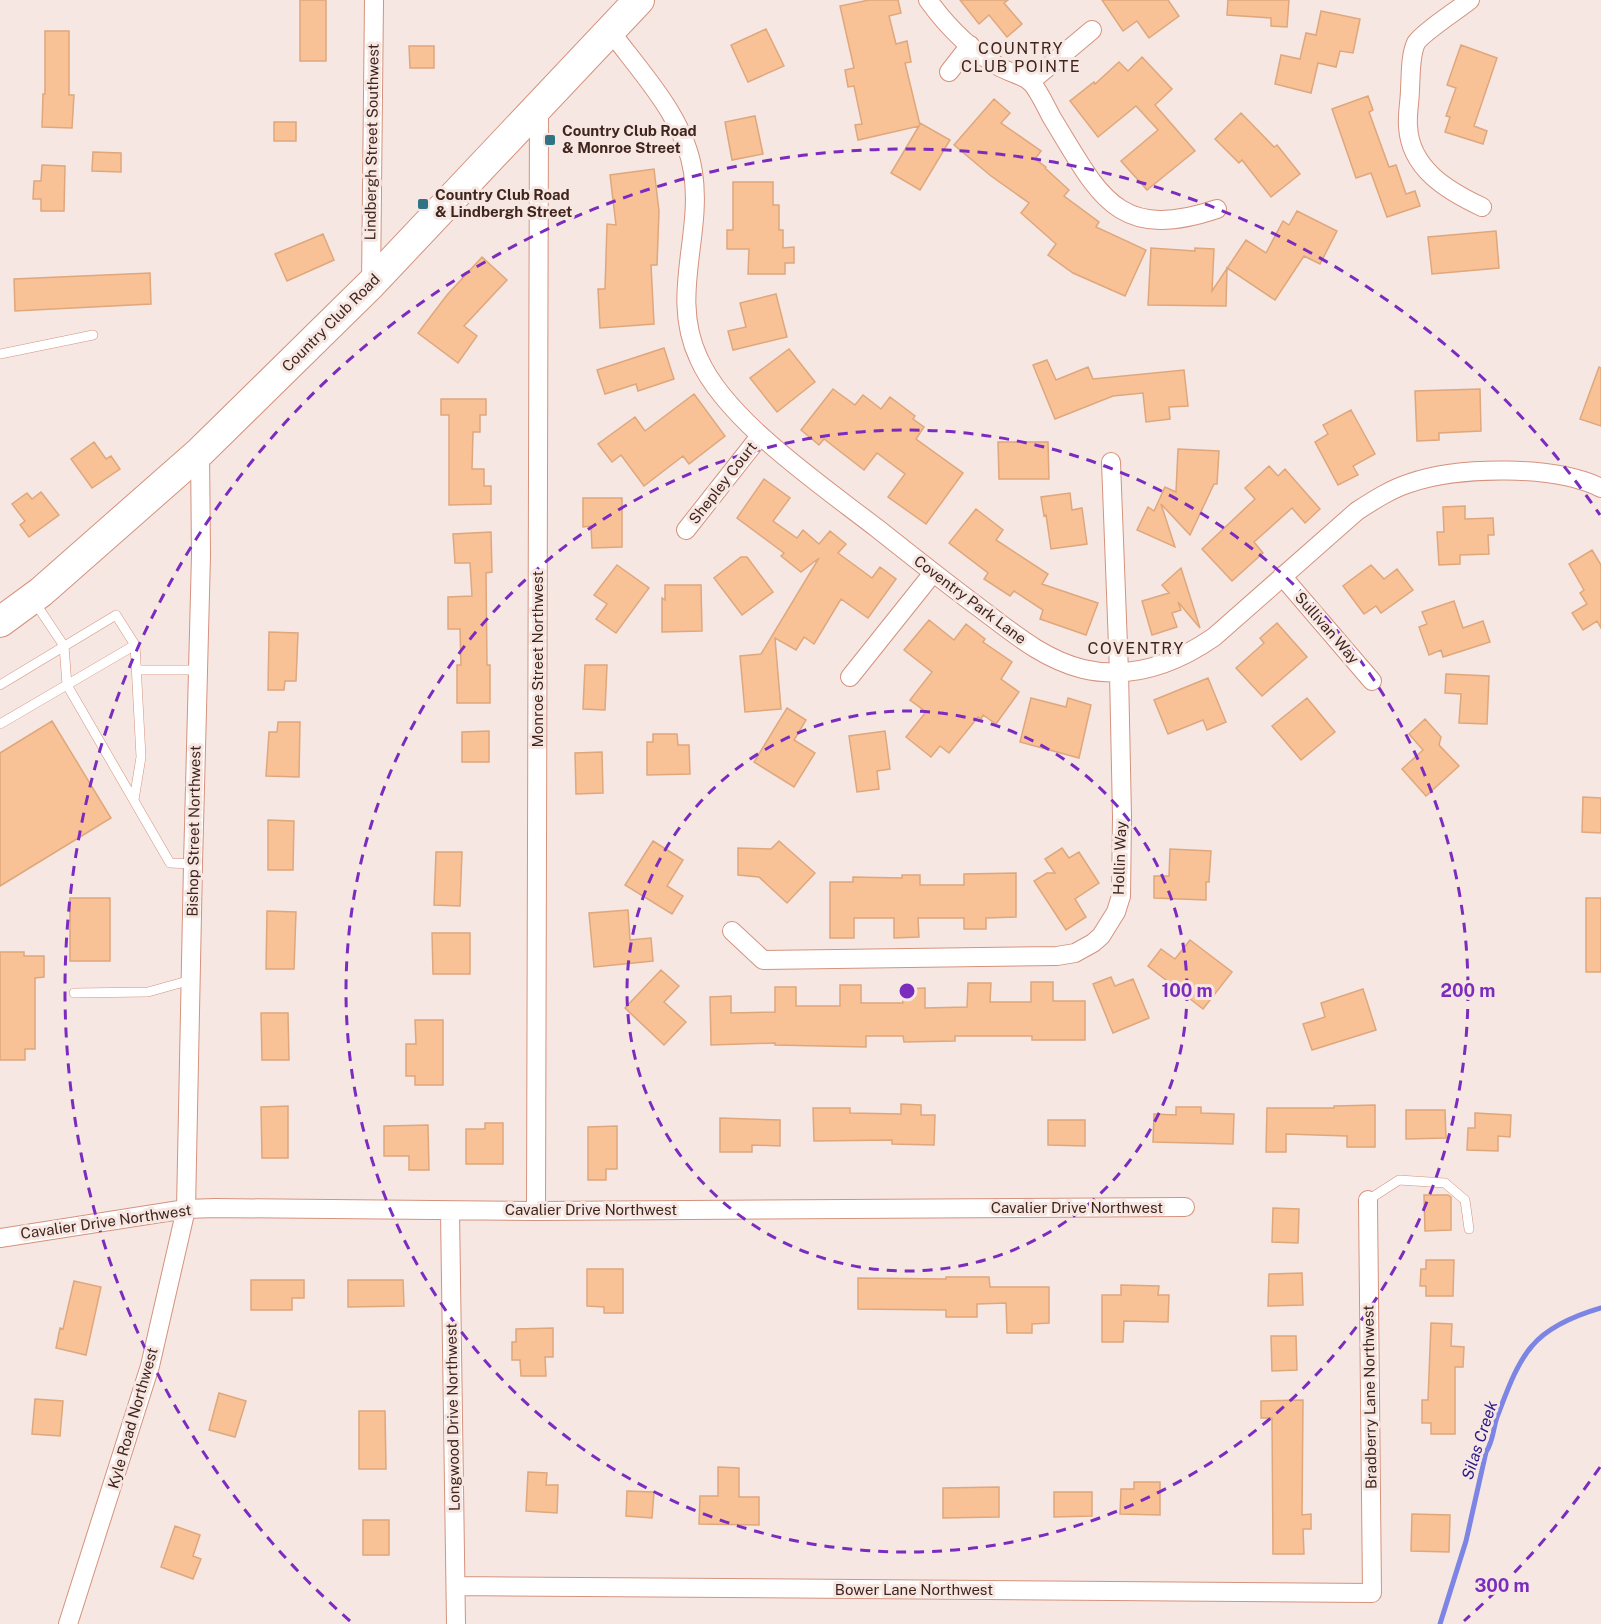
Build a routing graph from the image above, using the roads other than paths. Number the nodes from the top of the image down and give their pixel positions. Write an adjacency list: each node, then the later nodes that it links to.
1 (374, 0): 13 (street, Lindbergh Street Southwest)
2 (639, 0): 6 (main road, Country Club Road)
3 (928, 0): 7 (street)
4 (1470, 0): 11 (street)
5 (1092, 30): 9 (street)
6 (611, 32): 10 (main road, Country Club Road); 16 (street, Coventry Park Lane)
7 (970, 45): 8 (street); 9 (street)
8 (949, 72)
9 (1030, 82): 12 (street)
10 (539, 108): 13 (main road, Country Club Road); 44 (street, Monroe Street Northwest)
11 (1482, 207)
12 (1217, 209)
13 (370, 284): 17 (main road, Country Club Road)
14 (93, 335): 15 (lane)
15 (0, 354)
16 (760, 436): 20 (street, Shepley Court); 21 (street, Coventry Park Lane)
17 (200, 452): 23 (main road, Country Club Road); 28 (street, Bishop Street Northwest)
18 (1111, 462): 29 (street, Hollin Way)
19 (1601, 488): 22 (street, Coventry Park Lane)
20 (686, 530)
21 (933, 573): 29 (street, Coventry Park Lane); 30 (street)
22 (1282, 576): 29 (street, Coventry Park Lane); 31 (street, Sullivan Way)
23 (32, 599): 24 (main road, Country Club Road); 26 (lane)
24 (0, 622)
25 (135, 645): 26 (lane); 27 (lane); 33 (lane)
26 (64, 646): 32 (lane); 33 (lane)
27 (136, 670): 28 (lane); 35 (lane)
28 (198, 670): 36 (street, Bishop Street Northwest)
29 (1119, 672): 37 (street, Hollin Way)
30 (850, 677)
31 (1372, 681)
32 (0, 685)
33 (67, 685): 34 (lane); 35 (lane)
34 (0, 724)
35 (134, 800): 36 (lane)
36 (192, 864): 38 (street, Bishop Street Northwest)
37 (732, 931)
38 (191, 980): 39 (lane); 42 (street, Bishop Street Northwest)
39 (74, 993)
40 (1368, 1200): 45 (lane); 48 (street, Bradberry Lane Northwest)
41 (1185, 1207): 44 (street, Cavalier Drive Northwest)
42 (186, 1209): 43 (street, Cavalier Drive Northwest); 46 (street, Cavalier Drive Northwest); 49 (street, Kyle Road Northwest)
43 (450, 1211): 44 (street, Cavalier Drive Northwest); 47 (street, Longwood Drive Northwest)
44 (536, 1211)
45 (1469, 1229)
46 (0, 1238)
47 (456, 1586): 48 (street, Bower Lane Northwest); 50 (street, Longwood Drive Northwest)
48 (1372, 1593)
49 (68, 1624)
50 (456, 1624)

